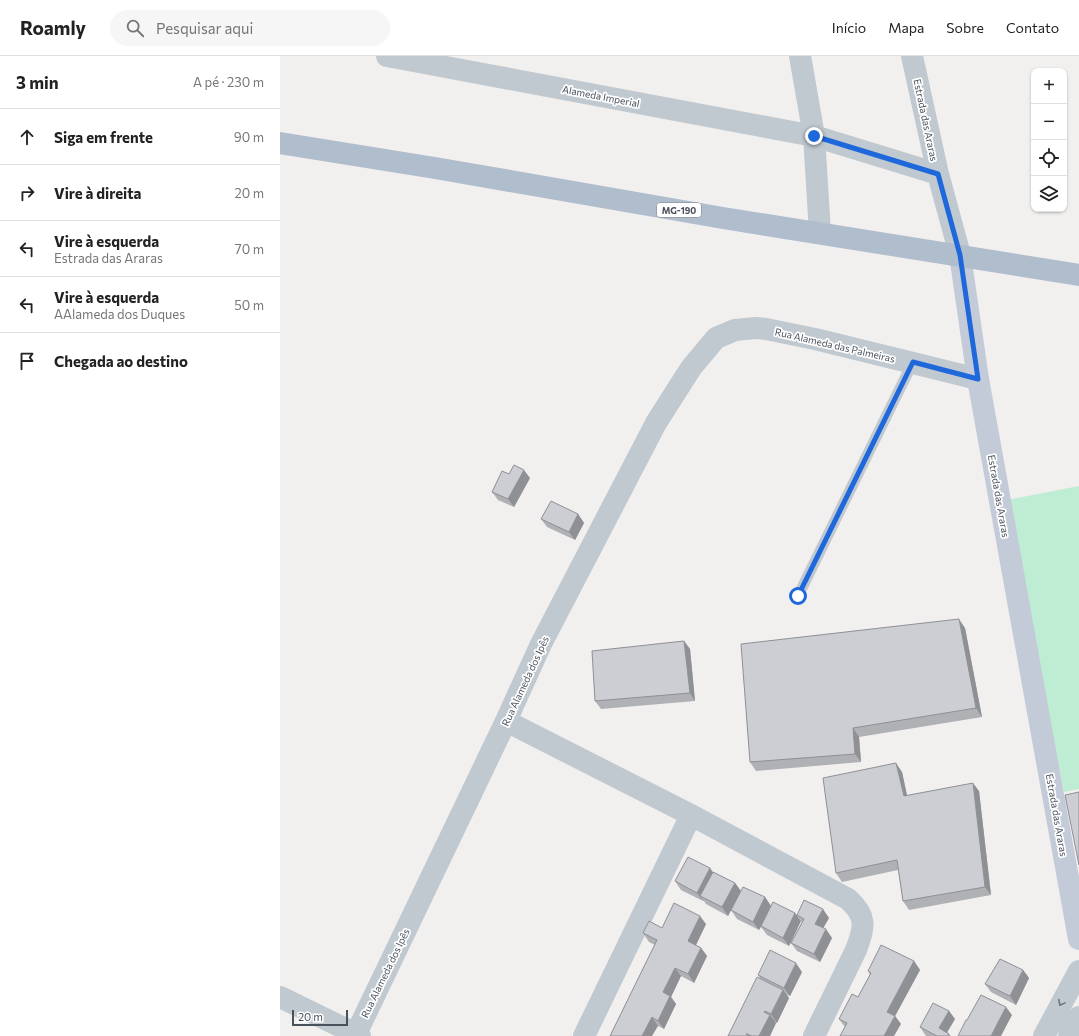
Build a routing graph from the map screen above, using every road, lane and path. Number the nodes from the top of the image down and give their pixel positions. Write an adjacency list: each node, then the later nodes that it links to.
1 (387, 56): 4 (street, Alameda Imperial)
2 (800, 56): 4 (street)
3 (912, 56): 6 (street, Estrada das Araras)
4 (814, 136): 6 (street, Alameda Imperial); 7 (street)
5 (280, 143): 7 (main road, MG-190)
6 (938, 174): 8 (street, Estrada das Araras)
7 (820, 233): 8 (main road, MG-190)
8 (960, 255): 9 (main road, MG-190); 12 (street, Estrada das Araras)
9 (1079, 275)
10 (716, 338): 11 (street, Rua Alameda das Palmeiras); 14 (street, Rua Alameda dos Ipês)
11 (913, 362): 12 (street, Rua Alameda das Palmeiras); 13 (lane)
12 (978, 379): 16 (street, Estrada das Araras)
13 (798, 596)
14 (506, 720): 15 (street); 21 (street, Rua Alameda dos Ipês)
15 (691, 815): 22 (street); 23 (street)
16 (1076, 908): 17 (street, Estrada das Araras)
17 (1079, 939)
18 (1079, 971): 24 (street, one-way to 24)
19 (280, 997): 21 (street)
20 (1079, 1017): 25 (street)
21 (357, 1035)
22 (584, 1036)
23 (814, 1036)
24 (1044, 1036)
25 (1069, 1036)

